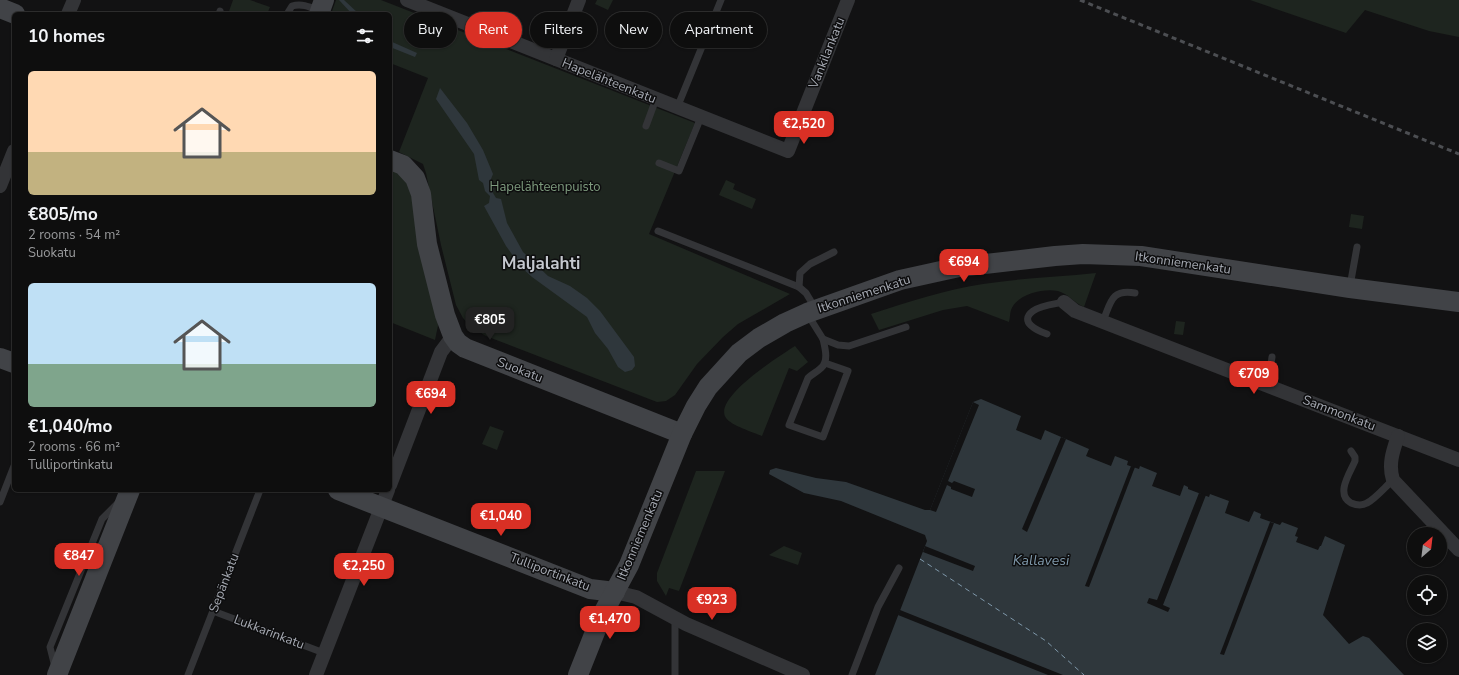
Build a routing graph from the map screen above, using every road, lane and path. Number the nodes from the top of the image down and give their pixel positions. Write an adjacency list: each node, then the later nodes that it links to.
1 (74, 0): 8 (street)
2 (407, 0): 11 (street, Hapelähteenkatu)
3 (579, 0): 11 (street)
4 (721, 0): 13 (lane)
5 (848, 0): 14 (street, Vankilankatu)
6 (0, 8): 10 (main road)
7 (321, 8): 9 (lane)
8 (69, 12)
9 (288, 12)
10 (12, 13)
11 (556, 59): 12 (street, Hapelähteenkatu)
12 (656, 100): 13 (street, Hapelähteenkatu); 15 (lane)
13 (677, 108): 14 (street, Vankilankatu)
14 (701, 117): 18 (lane)
15 (646, 126)
16 (12, 156): 19 (street)
17 (392, 161): 32 (main road, Suokatu)
18 (659, 163)
19 (1, 182)
20 (658, 230): 23 (lane)
21 (1357, 247): 24 (lane)
22 (834, 252): 23 (lane)
23 (799, 287): 28 (lane)
24 (1350, 288): 27 (main road, Itkonniemenkatu); 28 (main road, Itkonniemenkatu)
25 (1135, 293): 29 (lane)
26 (1064, 302): 29 (street, Sammonkatu); 31 (lane)
27 (1459, 302)
28 (811, 311): 33 (lane); 39 (main road, Itkonniemenkatu)
29 (1103, 321): 38 (street, Sammonkatu)
30 (906, 327): 33 (lane)
31 (1047, 334)
32 (453, 336): 39 (main road, Suokatu); 44 (street)
33 (823, 339): 37 (lane)
34 (1272, 357): 38 (lane)
35 (0, 358): 36 (main road)
36 (12, 362)
37 (825, 363): 37 (lane)
38 (1268, 386): 40 (street, Sammonkatu)
39 (682, 434): 53 (main road, Itkonniemenkatu)
40 (1398, 436): 42 (street, Sammonkatu); 45 (street)
41 (1351, 451): 45 (lane)
42 (1459, 460)
43 (12, 471): 50 (lane)
44 (392, 480)
45 (1393, 480): 51 (street)
46 (128, 492): 57 (main road)
47 (259, 492): 54 (lane, Sepänkatu)
48 (348, 492): 49 (main road, Tulliportinkatu)
49 (385, 499): 53 (main road, Tulliportinkatu); 56 (street)
50 (0, 502)
51 (1459, 550)
52 (900, 568): 63 (lane)
53 (615, 592): 55 (street, Tulliportinkatu); 60 (main road, Itkonniemenkatu)
54 (213, 610): 56 (lane, Lukkarinkatu); 58 (lane, Sepänkatu)
55 (675, 618): 61 (lane); 62 (street, Tulliportinkatu)
56 (324, 653): 59 (street)
57 (57, 675)
58 (188, 675)
59 (316, 675)
60 (578, 675)
61 (675, 675)
62 (803, 675)
63 (852, 675)

